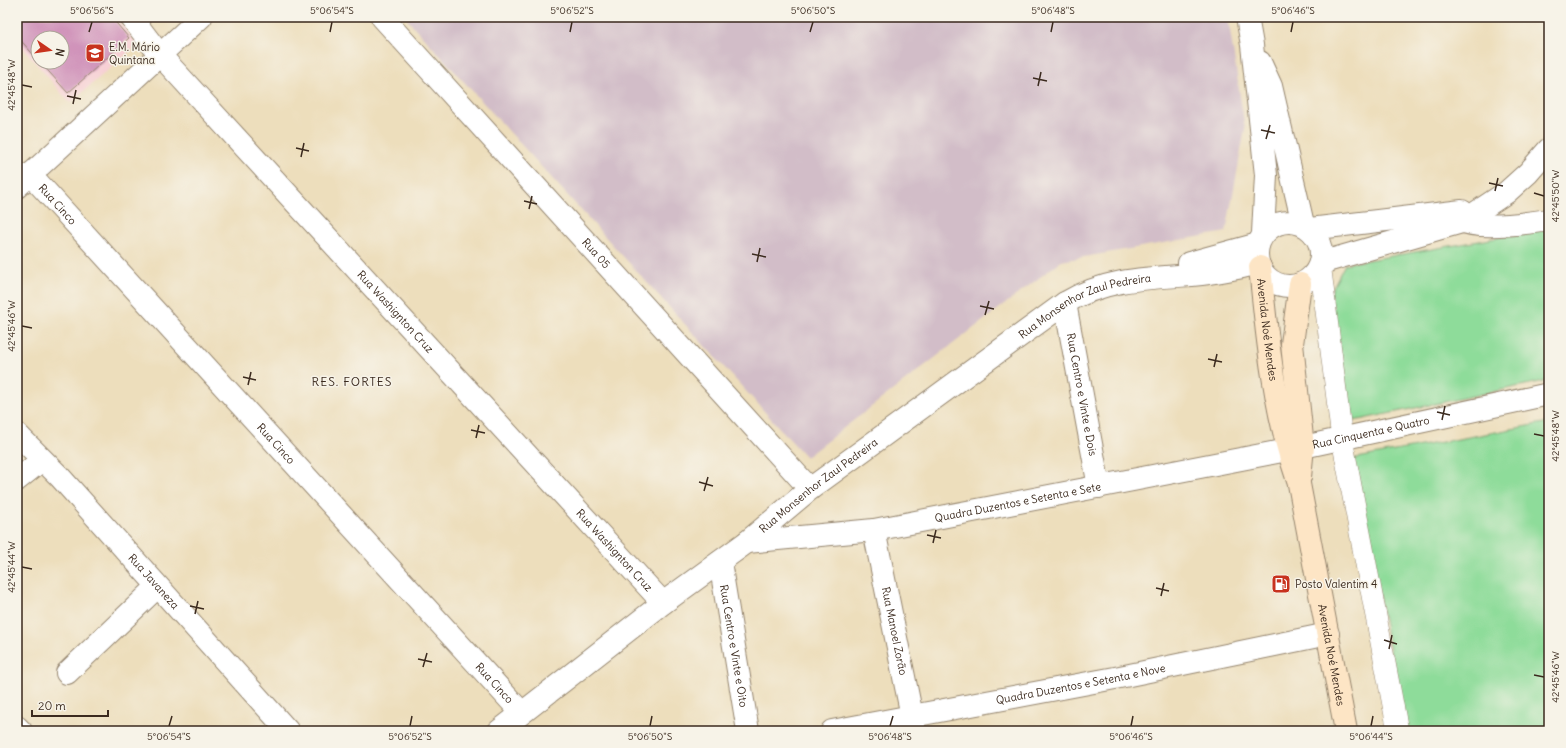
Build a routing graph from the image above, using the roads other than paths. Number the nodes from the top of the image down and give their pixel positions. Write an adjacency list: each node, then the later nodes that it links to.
1 (131, 17): 6 (street, Rua Washignton Cruz)
2 (201, 17): 6 (street, Rua Cinco)
3 (382, 17): 23 (street, Rua 05)
4 (1246, 17): 5 (street, Avenida Noé Mendes)
5 (1252, 45): 11 (street, Avenida Noé Mendes); 12 (street, Avenida Noé Mendes)
6 (160, 56): 8 (street, Rua Cinco); 28 (street, Rua Washignton Cruz)
7 (1549, 149): 9 (street)
8 (24, 180): 31 (street, Rua Cinco)
9 (1456, 217): 10 (street); 11 (street); 13 (street)
10 (1549, 220)
11 (1307, 226): 12 (street); 13 (street)
12 (1260, 252): 14 (street); 15 (street, Rua Monsenhor Zaul Pedreira); 19 (main road, Avenida Noé Mendes)
13 (1320, 264): 14 (street); 18 (street)
14 (1300, 284): 19 (main road, Avenida Noé Mendes)
15 (1064, 302): 22 (street, Rua Centro e Vinte e Dois); 23 (street, Rua Monsenhor Zaul Pedreira)
16 (1549, 394): 18 (street, Rua Cinquenta e Quatro)
17 (17, 434): 20 (street, Rua Javaneza)
18 (1342, 439): 19 (street, Rua Cinquenta e Quatro); 40 (street)
19 (1295, 449): 22 (street, Quadra Duzentos e Setenta e Sete); 29 (main road, Avenida Noé Mendes)
20 (42, 460): 21 (street); 27 (street, Rua Javaneza)
21 (17, 480)
22 (1099, 487): 24 (street, Quadra Duzentos e Setenta e Sete)
23 (810, 489): 25 (street, Rua Monsenhor Zaul Pedreira)
24 (874, 530): 25 (street, Quadra Duzentos e Setenta e Sete); 32 (street, Rua Manoel Zorão)
25 (747, 542): 26 (street, Rua Monsenhor Zaul Pedreira)
26 (720, 562): 28 (street, Rua Monsenhor Zaul Pedreira); 37 (street, Rua Centro e Vinte e Oito)
27 (157, 587): 30 (street); 35 (street, Rua Javaneza)
28 (663, 603): 31 (street, Rua Monsenhor Zaul Pedreira)
29 (1328, 634): 32 (street, Quadra Duzentos e Setenta e Nove); 39 (main road, Avenida Noé Mendes)
30 (66, 673)
31 (521, 712): 36 (street, Rua Monsenhor Zaul Pedreira)
32 (913, 723): 38 (street, Quadra Duzentos e Setenta e Nove)
33 (17, 726): 34 (street)
34 (21, 731)
35 (288, 731)
36 (498, 731)
37 (748, 731)
38 (832, 731)
39 (1346, 731)
40 (1398, 731)

